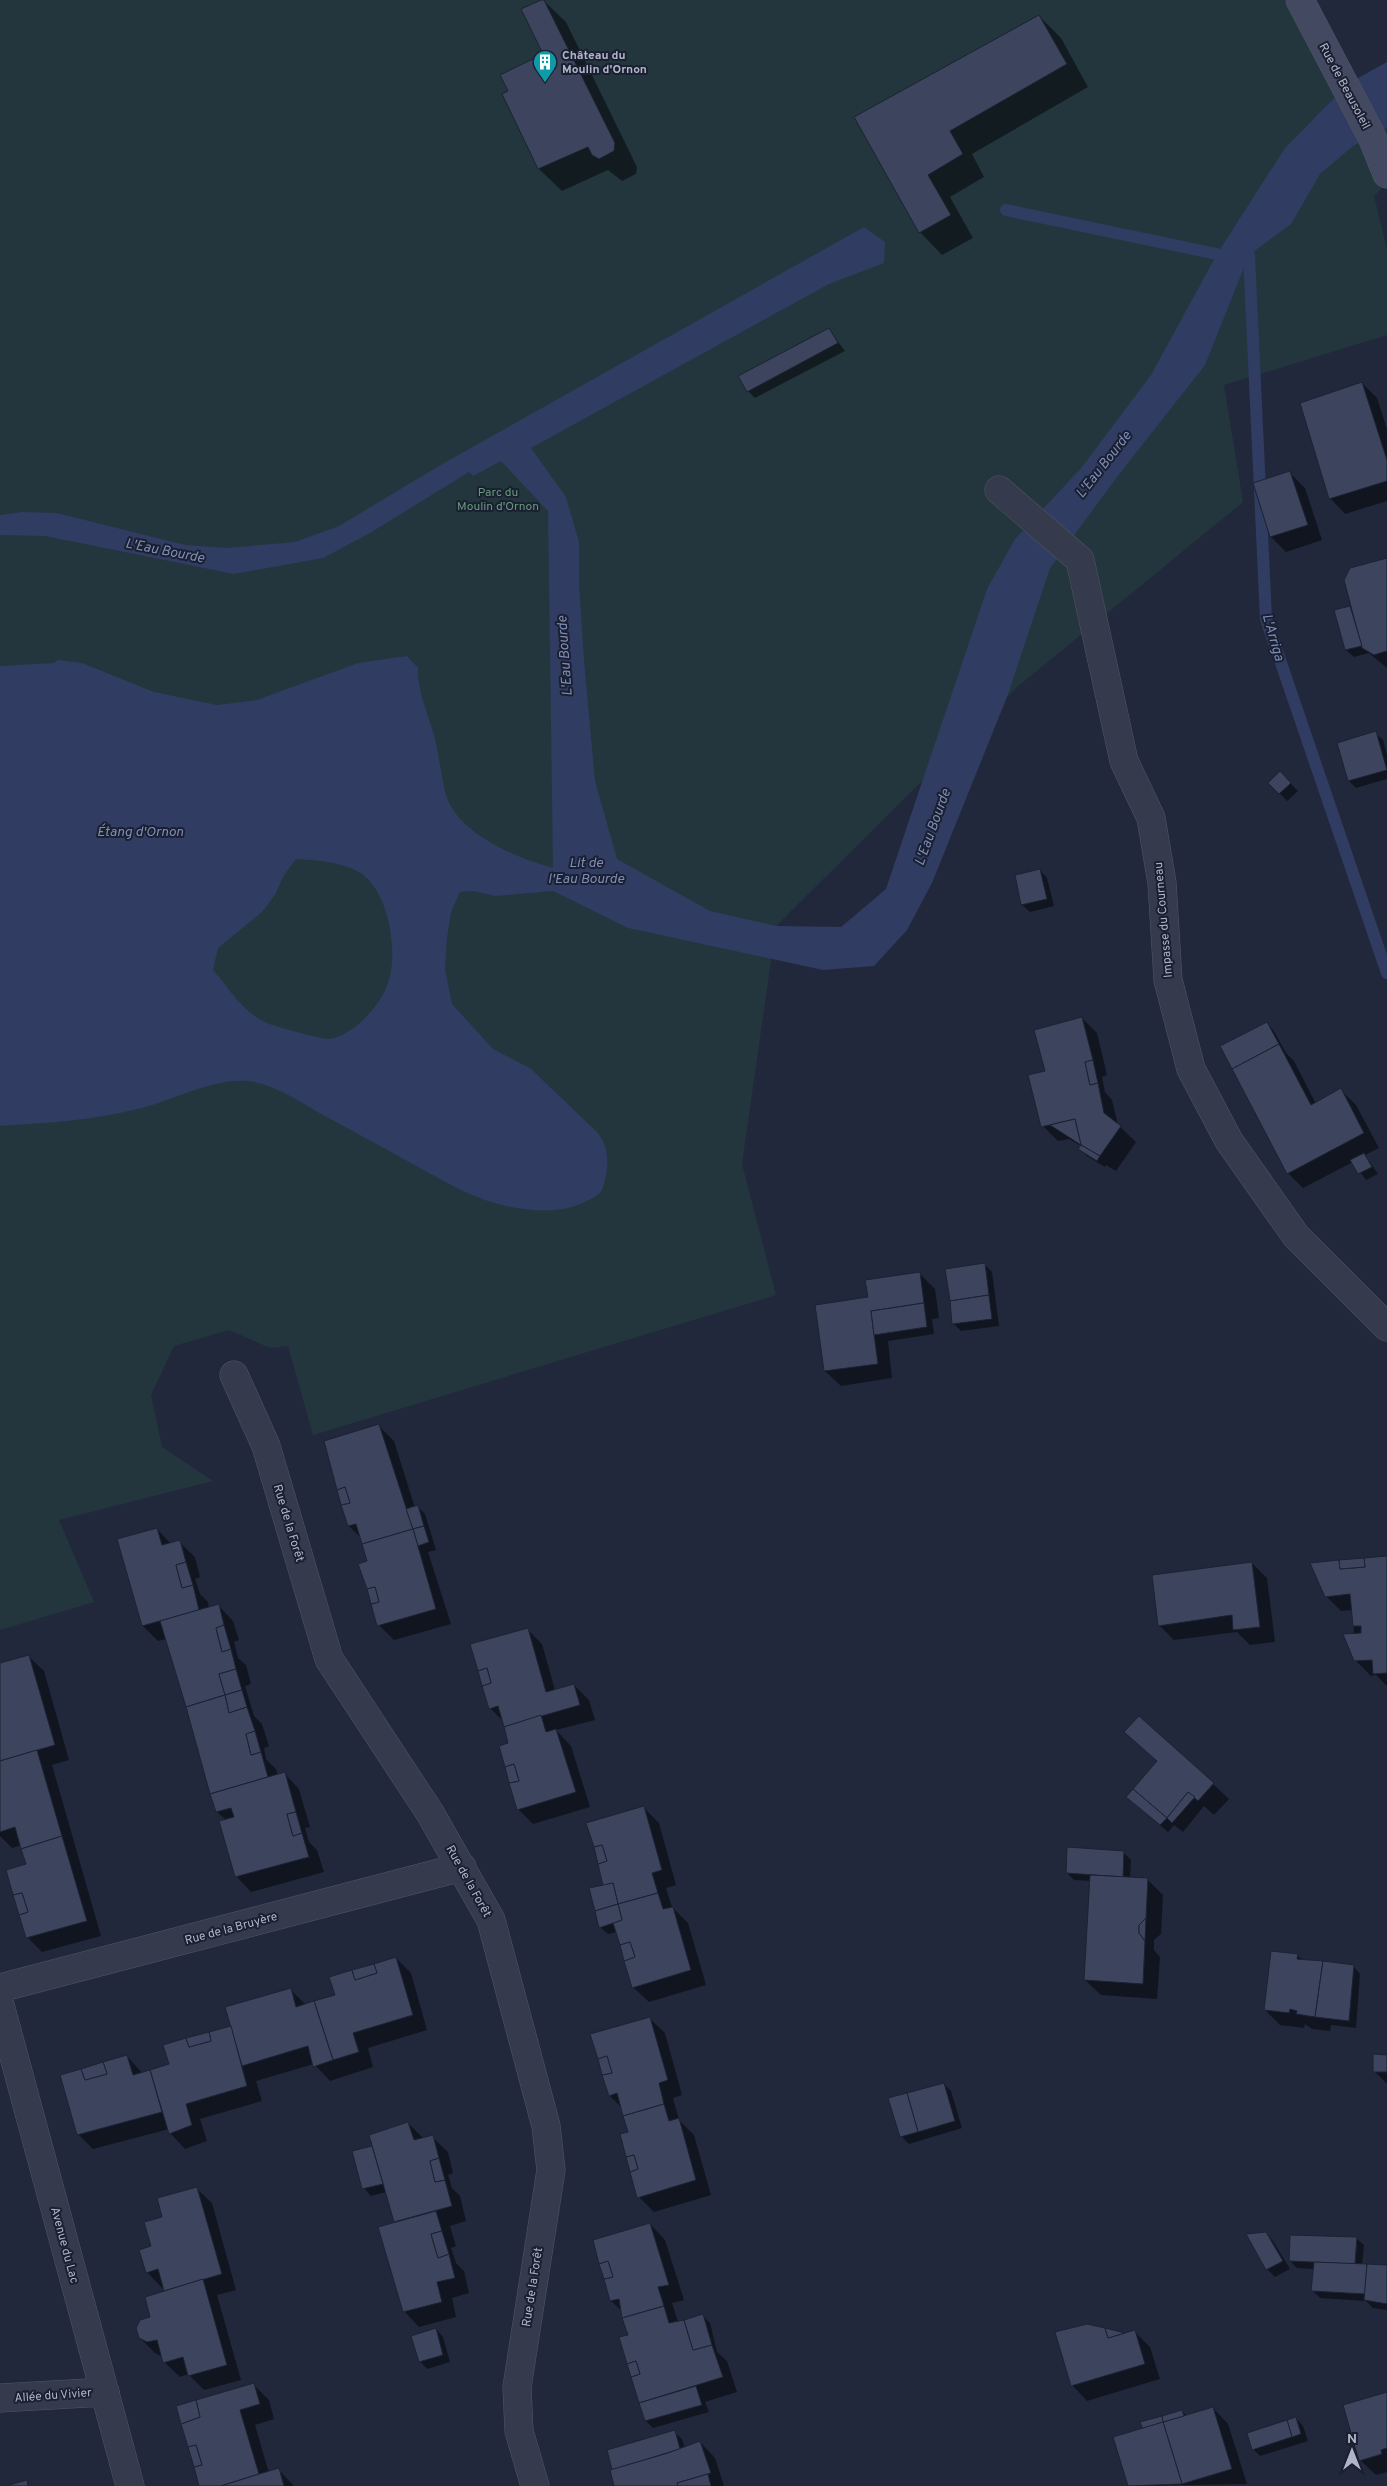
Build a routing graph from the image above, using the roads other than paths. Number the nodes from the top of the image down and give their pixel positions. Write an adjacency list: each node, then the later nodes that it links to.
1 (1300, 0): 2 (street, Rue de Beausoleil)
2 (1387, 174)
3 (999, 490): 4 (street, Impasse du Courneau)
4 (1387, 1327)
5 (234, 1375): 6 (street, Rue de la Forêt)
6 (462, 1868): 7 (street, Rue de la Bruyère); 12 (street, Rue de la Forêt)
7 (0, 1988)
8 (0, 2005): 9 (street, Avenue du Lac)
9 (105, 2392): 10 (street, Allée du Vivier); 11 (street, Avenue du Lac)
10 (0, 2398)
11 (130, 2486)
12 (535, 2486)

